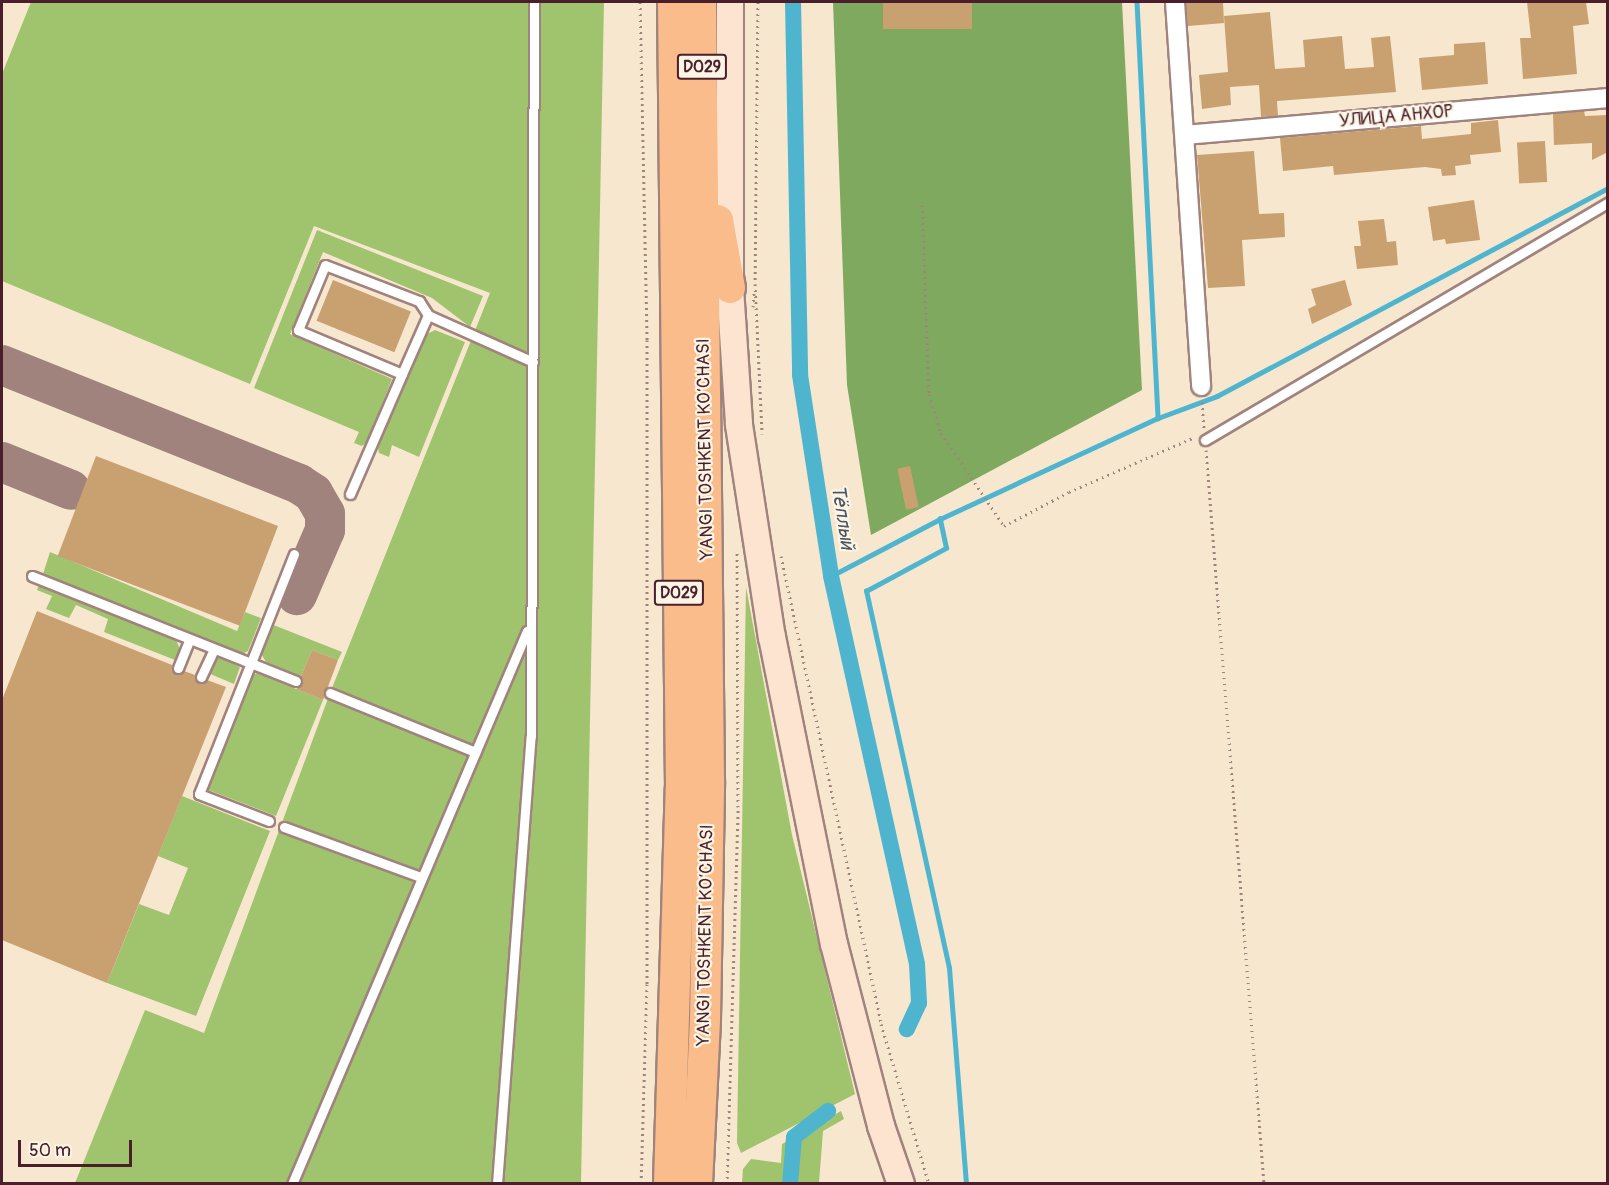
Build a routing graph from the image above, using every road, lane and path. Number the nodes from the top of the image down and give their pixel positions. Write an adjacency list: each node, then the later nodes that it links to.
1 (534, 2): 17 (lane)
2 (640, 2): 41 (path)
3 (673, 2): 42 (highway, YANGI TOSHKENT KO‘CHASI / D029)
4 (701, 2): 10 (highway, YANGI TOSHKENT KO‘CHASI / D029)
5 (720, 2): 10 (highway)
6 (730, 2): 14 (main road)
7 (758, 2): 14 (path)
8 (1174, 2): 11 (street)
9 (1608, 98): 11 (street, УЛИЦА АНХОР)
10 (703, 133): 14 (highway); 43 (highway, YANGI TOSHKENT KO‘CHASI / D029)
11 (1185, 135): 19 (street)
12 (1608, 203): 21 (lane)
13 (922, 205): 21 (path)
14 (742, 283): 16 (path); 20 (path); 45 (main road)
15 (428, 315): 17 (lane); 18 (lane); 18 (lane)
16 (751, 334)
17 (533, 362): 27 (lane)
18 (402, 374): 22 (lane)
19 (1201, 386): 21 (path)
20 (762, 435)
21 (1205, 436): 47 (path)
22 (350, 494)
23 (737, 547): 44 (path)
24 (780, 550): 46 (path)
25 (294, 554): 30 (lane)
26 (32, 576): 28 (lane)
27 (529, 626): 35 (lane); 40 (lane)
28 (190, 639): 29 (lane); 31 (lane)
29 (214, 649): 30 (lane); 32 (lane)
30 (250, 663): 33 (lane); 36 (lane)
31 (178, 668)
32 (201, 677)
33 (296, 681)
34 (330, 693): 35 (lane)
35 (476, 752): 38 (lane)
36 (269, 821)
37 (284, 827): 38 (lane)
38 (421, 877): 39 (lane)
39 (292, 1184)
40 (497, 1184)
41 (640, 1184)
42 (669, 1184)
43 (696, 1184)
44 (727, 1184)
45 (901, 1184)
46 (929, 1184)
47 (1264, 1184)

